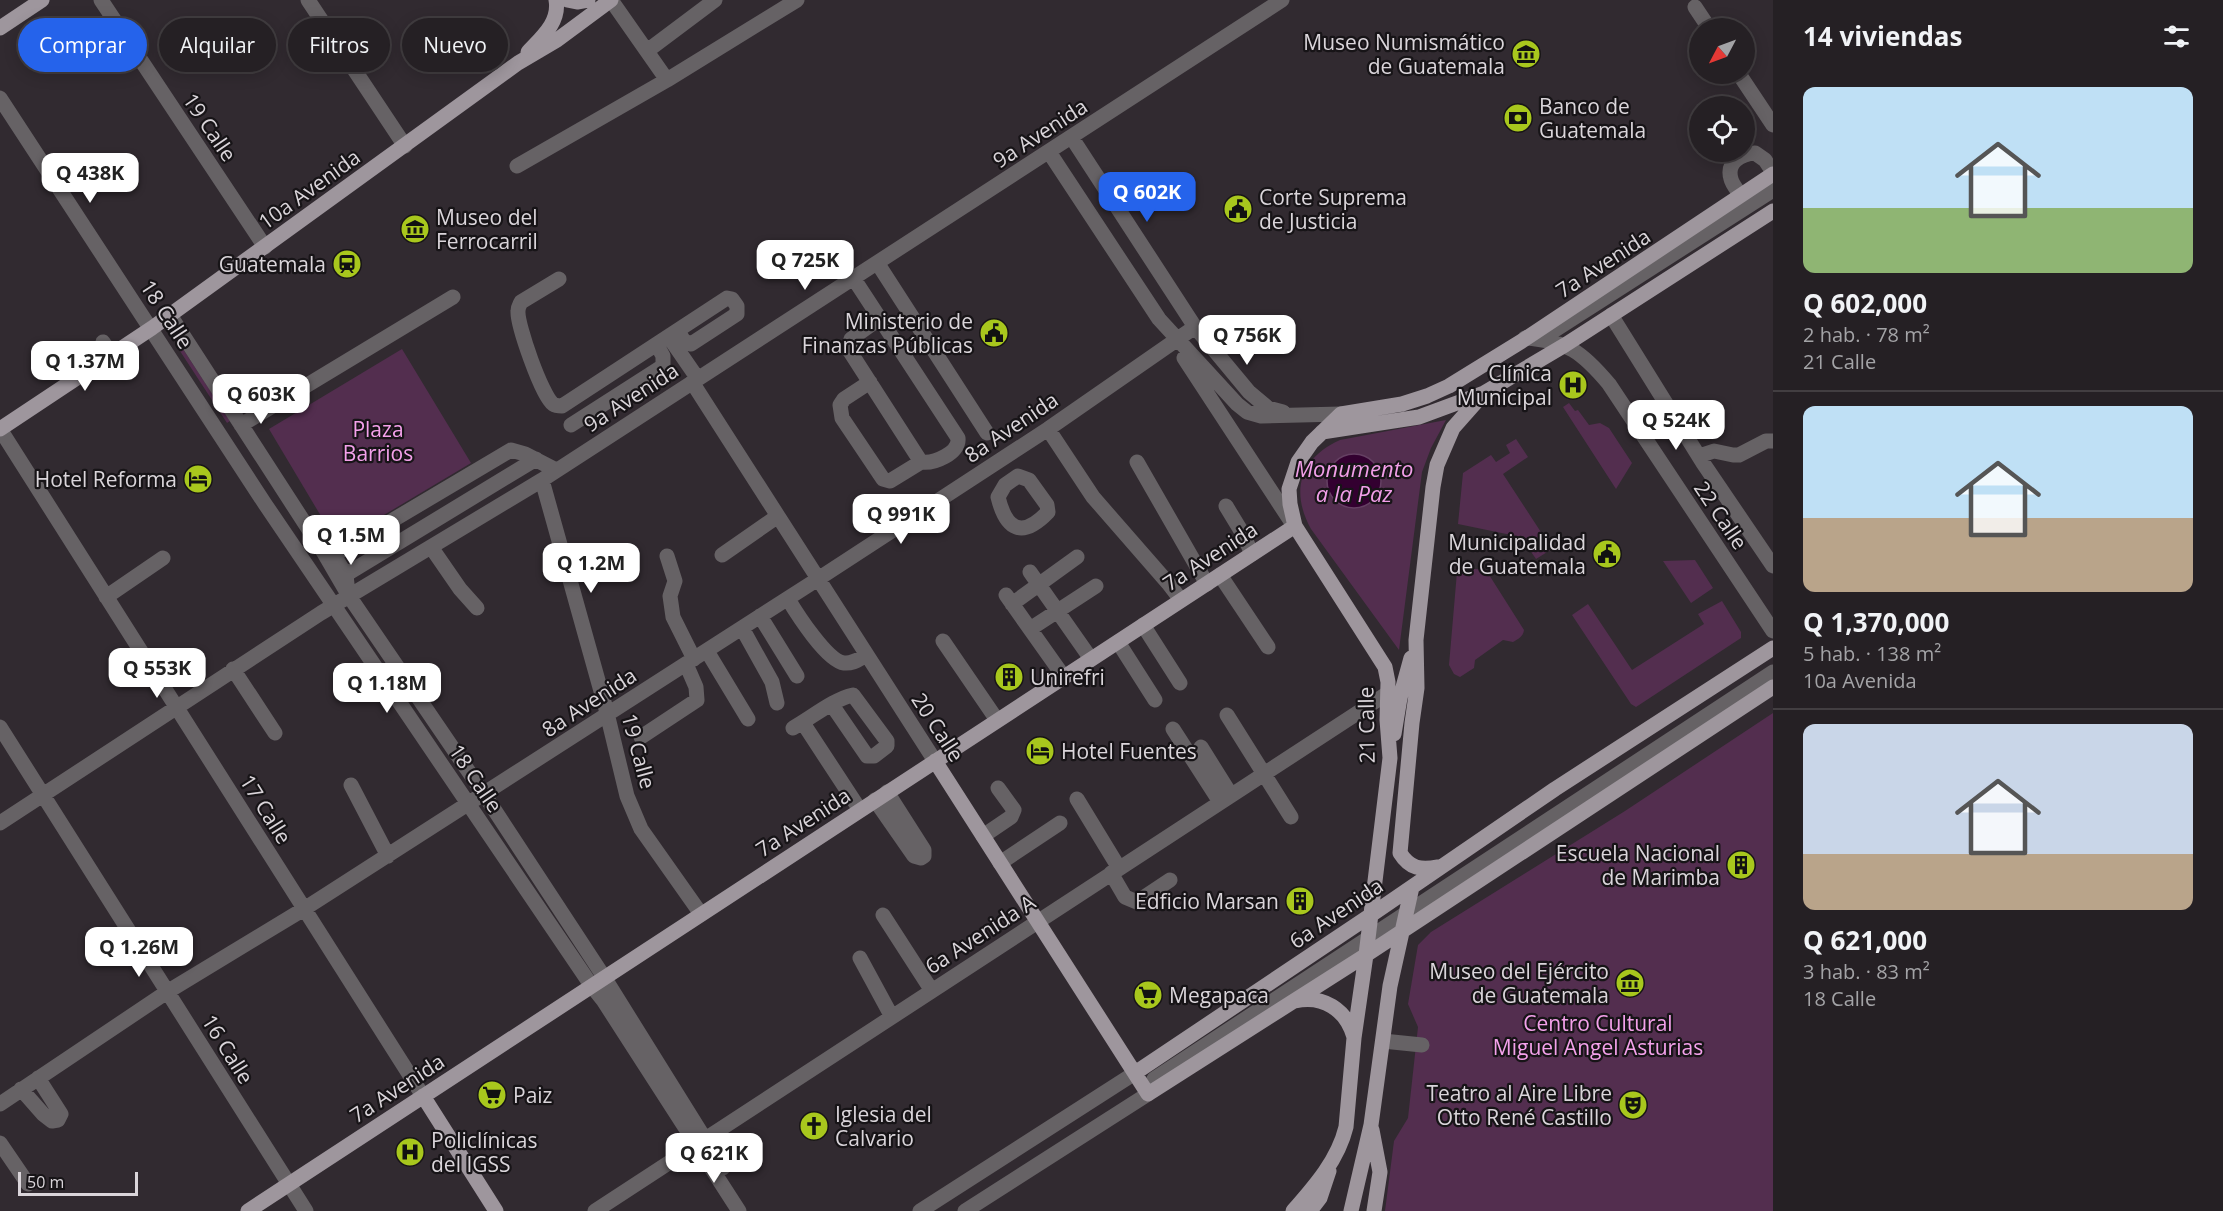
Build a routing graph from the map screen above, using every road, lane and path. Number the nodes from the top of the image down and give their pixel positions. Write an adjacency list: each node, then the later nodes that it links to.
1 (42, 0): 13 (main road)
2 (101, 0): 28 (street, 19 Calle)
3 (308, 0): 21 (street)
4 (556, 0): 15 (main road)
5 (567, 0): 6 (main road)
6 (588, 0)
7 (611, 0): 14 (street); 15 (main road, 10a Avenida)
8 (715, 0): 14 (street)
9 (797, 0): 16 (street)
10 (1282, 0): 20 (street, 9a Avenida)
11 (1695, 7): 12 (street)
12 (1702, 18)
13 (0, 28)
14 (646, 51): 16 (street)
15 (518, 63): 21 (main road, 10a Avenida)
16 (667, 80): 23 (street)
17 (1746, 84): 19 (street)
18 (0, 98): 37 (street, 18 Calle)
19 (1773, 125)
20 (1072, 138): 22 (street, 9a Avenida); 36 (street, 21 Calle)
21 (405, 146): 28 (main road, 10a Avenida)
22 (1049, 152): 29 (street, 9a Avenida); 40 (street, 21 Calle)
23 (517, 166)
24 (1773, 173): 26 (main road, 7a Avenida); 26 (street)
25 (1773, 190): 39 (street)
26 (1742, 196): 39 (main road, 7a Avenida)
27 (1773, 211): 34 (main road)
28 (265, 247): 33 (main road, 10a Avenida)
29 (878, 264): 31 (street, 9a Avenida); 52 (street)
30 (559, 279): 38 (street)
31 (854, 279): 35 (street); 42 (street, 9a Avenida)
32 (453, 297): 47 (street)
33 (170, 315): 37 (main road, 10a Avenida); 47 (street, 18 Calle)
34 (1611, 315): 41 (main road); 54 (street, 22 Calle)
35 (879, 319): 43 (street); 56 (street)
36 (1195, 327): 40 (street, 8a Avenida); 46 (street, 21 Calle)
37 (152, 328): 49 (main road, 10a Avenida); 82 (street, 18 Calle)
38 (668, 338): 42 (street, 20 Calle); 48 (street)
39 (1533, 339): 41 (street, 22 Calle); 45 (main road, 7a Avenida)
40 (1176, 341): 46 (street, 21 Calle); 50 (street, 8a Avenida); 64 (street, 21 Calle)
41 (1565, 345): 44 (main road); 89 (street, 22 Calle)
42 (695, 381): 59 (street, 9a Avenida); 63 (street, 20 Calle)
43 (870, 382): 56 (street); 56 (street)
44 (1484, 393): 51 (main road); 90 (main road, 21 Calle)
45 (1341, 414): 46 (street, 21 Calle); 51 (main road)
46 (1294, 416)
47 (241, 425): 78 (street, 18 Calle)
48 (571, 425)
49 (0, 429): 79 (street, 17 Calle)
50 (1048, 429): 58 (street, 8a Avenida); 81 (street)
51 (1322, 432): 64 (main road)
52 (987, 433)
53 (1773, 441): 54 (street)
54 (1699, 456): 71 (street, 22 Calle)
55 (536, 459): 59 (street); 72 (street); 72 (street)
56 (921, 462)
57 (1137, 462): 76 (street)
58 (994, 465): 61 (street); 75 (street, 8a Avenida)
59 (556, 470): 60 (street, 9a Avenida)
60 (542, 480): 65 (street, 9a Avenida); 110 (street, 19 Calle)
61 (1005, 485)
62 (1226, 506): 66 (street)
63 (778, 516): 67 (street); 75 (street, 20 Calle)
64 (1295, 526): 66 (main road, 7a Avenida); 105 (main road, 21 Calle)
65 (431, 547): 78 (street, 9a Avenida); 83 (street)
66 (1252, 554): 73 (main road, 7a Avenida)
67 (722, 555)
68 (667, 556): 98 (street)
69 (1077, 557): 74 (street)
70 (163, 558): 79 (street)
71 (1773, 566)
72 (346, 575): 78 (street)
73 (1220, 575): 76 (main road, 7a Avenida); 93 (street)
74 (1034, 578): 84 (street); 88 (street)
75 (818, 579): 80 (street, 8a Avenida); 96 (street, 20 Calle)
76 (1207, 584): 81 (main road, 7a Avenida)
77 (1096, 586): 84 (street)
78 (349, 596): 82 (street, 9a Avenida); 124 (street, 18 Calle)
79 (106, 597): 109 (street, 17 Calle)
80 (788, 599): 85 (street, 8a Avenida); 96 (street)
81 (1181, 600): 86 (main road, 7a Avenida)
82 (333, 605): 99 (street, 9a Avenida); 128 (street, 18 Calle)
83 (477, 608)
84 (1058, 611): 88 (street); 97 (street)
85 (760, 616): 87 (street, 8a Avenida); 101 (street)
86 (1143, 625): 92 (main road, 7a Avenida); 103 (street)
87 (742, 628): 95 (street, 8a Avenida); 107 (street)
88 (1030, 628): 102 (street)
89 (1773, 631)
90 (1416, 640): 119 (main road); 136 (main road, 21 Calle)
91 (944, 641): 113 (street)
92 (1118, 642): 97 (main road, 7a Avenida); 106 (street)
93 (1268, 647)
94 (1773, 648): 136 (main road, 6a Avenida)
95 (707, 651): 98 (street, 8a Avenida); 112 (street)
96 (867, 655): 120 (street, 20 Calle)
97 (1091, 659): 102 (main road, 7a Avenida)
98 (690, 662): 110 (street, 8a Avenida); 117 (street)
99 (233, 669): 109 (street, 9a Avenida); 116 (street)
100 (1773, 672): 141 (street)
101 (796, 676)
102 (1064, 677): 113 (main road, 7a Avenida)
103 (1180, 683)
104 (1773, 687): 146 (main road)
105 (1388, 693): 119 (main road, 21 Calle); 121 (street, 6a Avenida A)
106 (1155, 700)
107 (777, 703)
108 (832, 705): 129 (street)
109 (176, 706): 125 (street, 9a Avenida); 140 (street, 17 Calle)
110 (607, 715): 124 (street, 8a Avenida); 142 (street, 19 Calle)
111 (1227, 715): 121 (street)
112 (748, 719)
113 (997, 720): 120 (main road, 7a Avenida)
114 (0, 727): 125 (street, 16 Calle)
115 (1173, 729): 127 (street)
116 (275, 733)
117 (641, 737)
118 (1201, 747): 127 (street)
119 (1390, 758): 144 (main road, 21 Calle)
120 (935, 761): 129 (main road, 7a Avenida); 133 (main road, 20 Calle)
121 (1264, 774): 127 (street, 6a Avenida A); 130 (street)
122 (351, 784): 134 (street)
123 (998, 788): 133 (street)
124 (484, 794): 128 (street, 8a Avenida); 150 (street, 18 Calle)
125 (43, 795): 131 (street, 9a Avenida); 152 (street, 16 Calle)
126 (1077, 799): 137 (street)
127 (1226, 799): 137 (street, 6a Avenida A)
128 (468, 804): 134 (street, 8a Avenida); 150 (street, 18 Calle)
129 (860, 810): 142 (main road, 7a Avenida)
130 (1291, 817)
131 (0, 823)
132 (1060, 823): 135 (street)
133 (983, 836): 135 (main road, 20 Calle)
134 (388, 856): 140 (street, 8a Avenida)
135 (1000, 863): 145 (main road, 20 Calle)
136 (1441, 867): 139 (main road, 6a Avenida)
137 (1115, 871): 138 (street); 145 (street, 6a Avenida A)
138 (1170, 880)
139 (1412, 887): 141 (main road); 144 (main road, 6a Avenida)
140 (304, 909): 152 (street, 8a Avenida); 162 (street, 17 Calle)
141 (1407, 912): 146 (main road); 147 (street)
142 (701, 914): 150 (main road, 7a Avenida)
143 (883, 915): 151 (street)
144 (1371, 915): 147 (main road, 21 Calle); 158 (main road, 6a Avenida)
145 (1038, 921): 151 (street, 6a Avenida A); 158 (main road, 20 Calle)
146 (1403, 930): 148 (main road); 156 (main road)
147 (1369, 937): 148 (main road, 21 Calle); 161 (street)
148 (1366, 955): 153 (main road); 155 (main road, 21 Calle)
149 (860, 958): 154 (street)
150 (598, 981): 162 (main road, 7a Avenida); 165 (street, 18 Calle)
151 (932, 991): 154 (street, 6a Avenida A)
152 (167, 992): 159 (street, 8a Avenida); 169 (street, 16 Calle)
153 (1292, 1002): 155 (main road); 161 (main road)
154 (892, 1017): 165 (street, 6a Avenida A)
155 (1354, 1038): 167 (main road, 21 Calle)
156 (1383, 1041): 157 (street); 164 (main road)
157 (1422, 1046)
158 (1135, 1073): 161 (main road, 20 Calle); 176 (street, 6a Avenida)
159 (38, 1078): 160 (street, 8a Avenida); 160 (street)
160 (21, 1089): 163 (street, 8a Avenida)
161 (1148, 1094): 177 (street)
162 (423, 1096): 169 (main road, 7a Avenida); 172 (main road, 17 Calle)
163 (0, 1104)
164 (1371, 1125): 180 (main road); 181 (main road)
165 (700, 1142): 173 (street, 6a Avenida A); 174 (street, 18 Calle); 175 (street, 18 Calle)
166 (0, 1143): 168 (street)
167 (1332, 1163): 178 (main road); 179 (main road)
168 (28, 1184)
169 (289, 1184): 170 (main road, 7a Avenida); 171 (street, 16 Calle)
170 (248, 1211)
171 (306, 1211)
172 (496, 1211)
173 (595, 1211)
174 (739, 1211)
175 (750, 1211)
176 (920, 1211)
177 (965, 1211)
178 (1293, 1211)
179 (1310, 1211)
180 (1351, 1211)
181 (1374, 1211)

